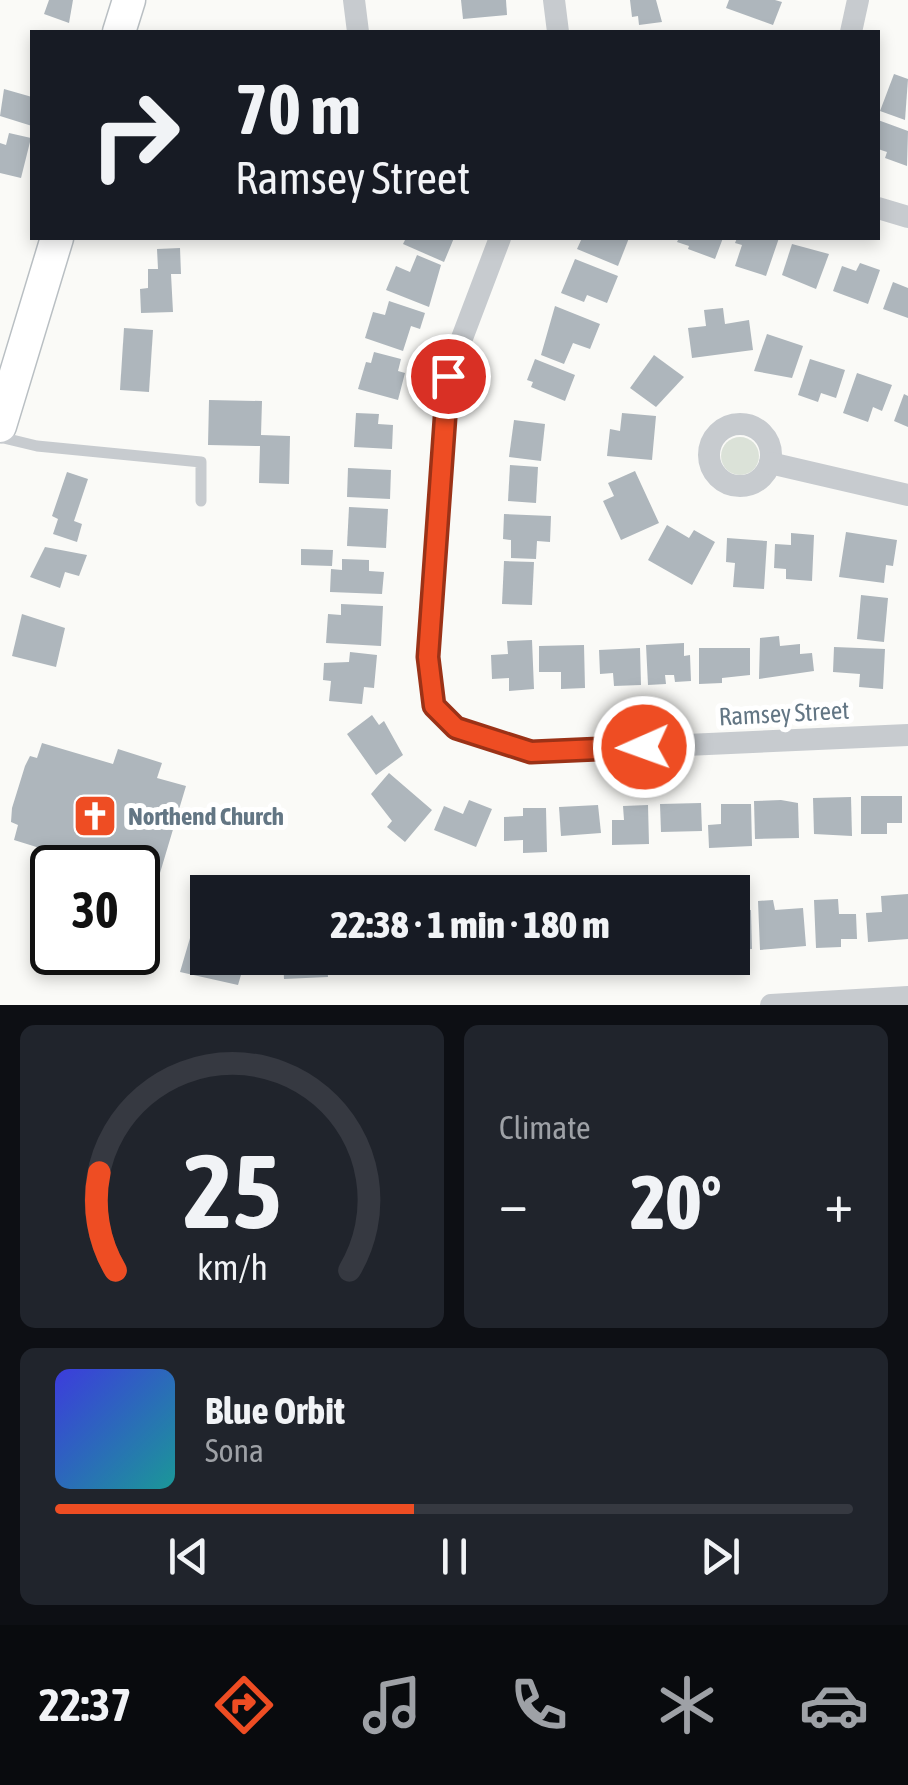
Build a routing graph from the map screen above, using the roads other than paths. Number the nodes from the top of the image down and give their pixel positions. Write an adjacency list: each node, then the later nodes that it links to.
1 (129, 0): 5 (main road)
2 (354, 0): 6 (street)
3 (554, 0): 7 (street)
4 (858, 0): 8 (street)
5 (120, 30)
6 (358, 30)
7 (558, 30)
8 (851, 30)
9 (880, 209): 10 (street)
10 (908, 218)
11 (56, 240): 13 (main road)
12 (499, 240): 18 (street, Ramsey Street)
13 (0, 426)
14 (0, 437): 17 (lane)
15 (770, 463): 16 (street)
16 (908, 494)
17 (202, 501)
18 (908, 735)
19 (908, 997): 20 (street)
20 (771, 1005)

